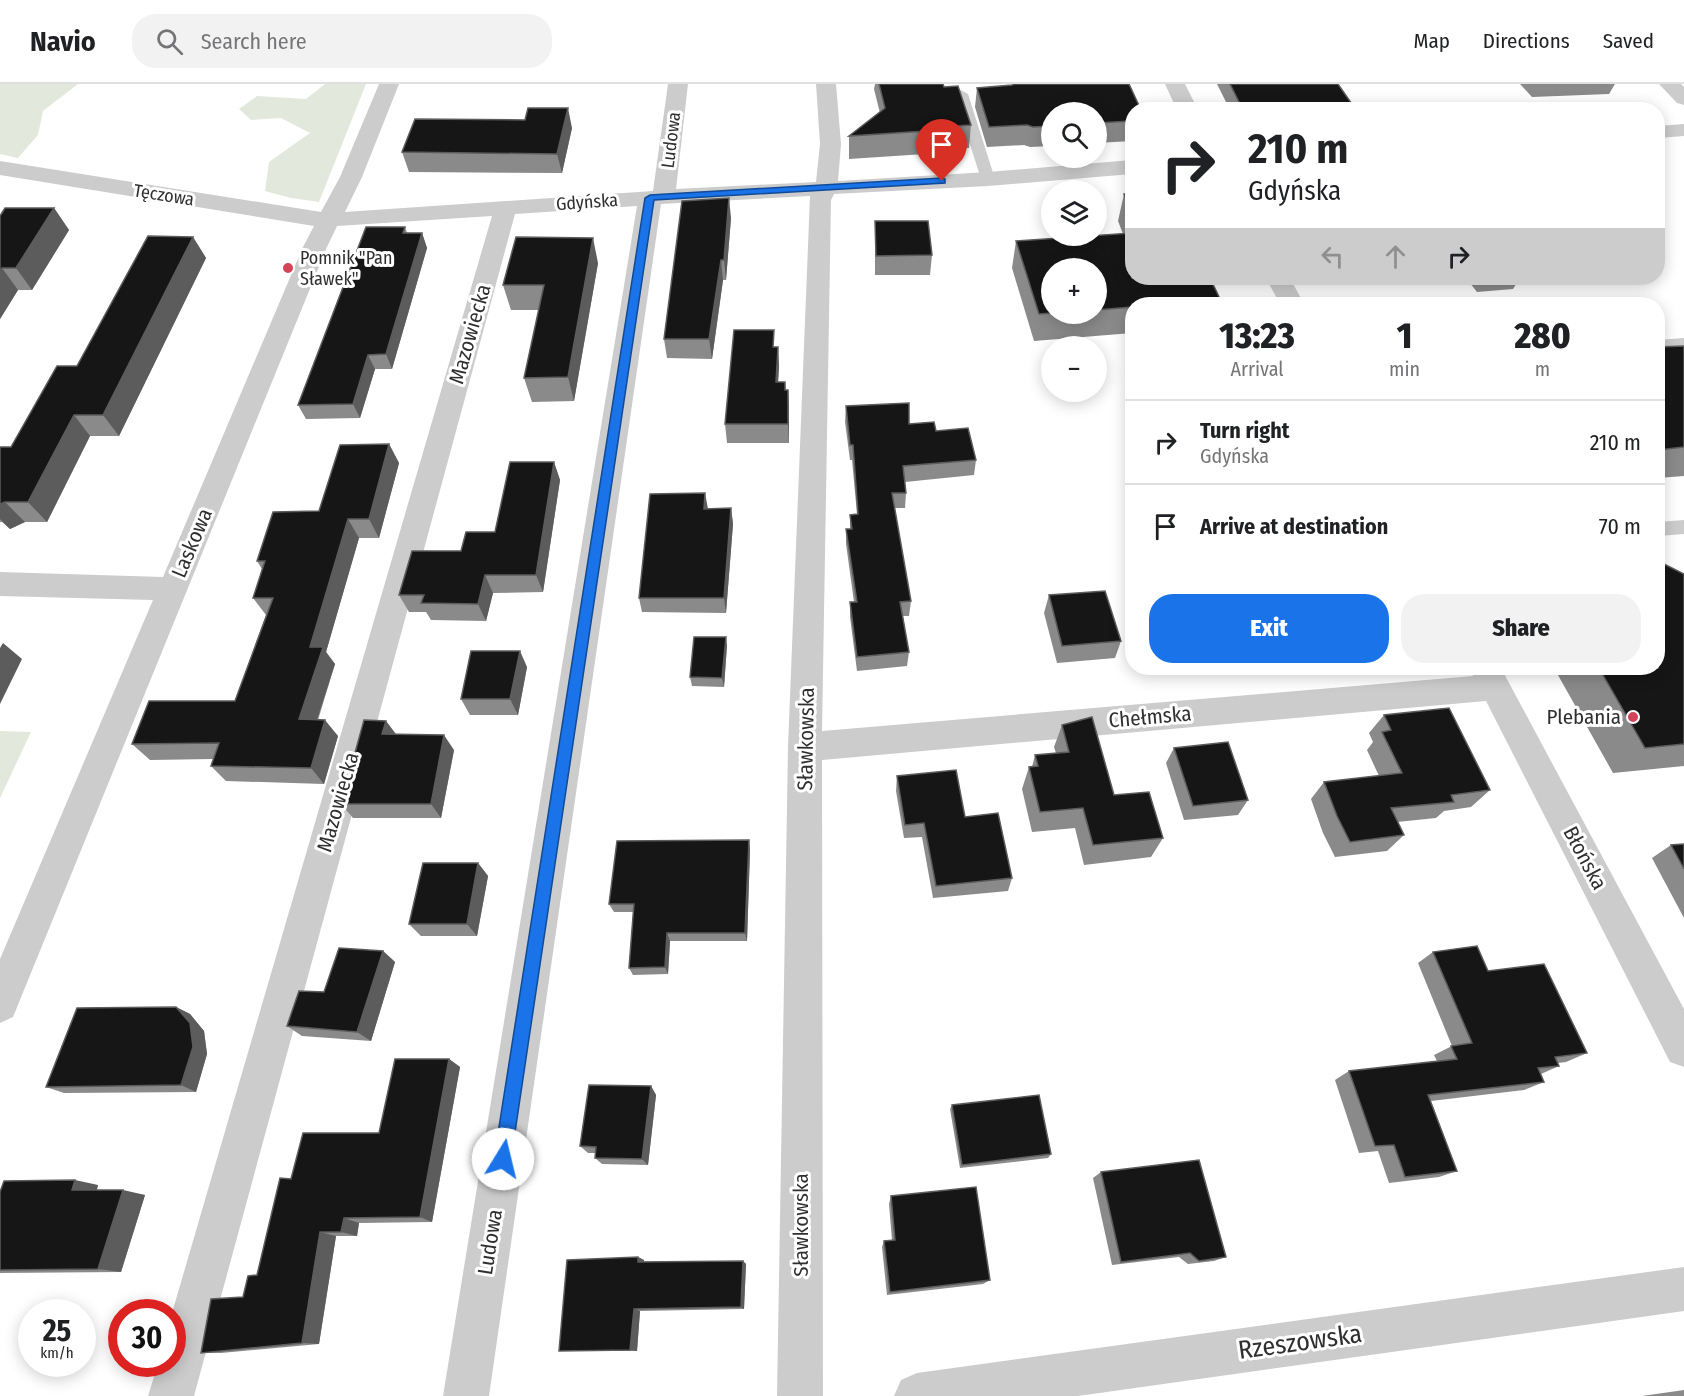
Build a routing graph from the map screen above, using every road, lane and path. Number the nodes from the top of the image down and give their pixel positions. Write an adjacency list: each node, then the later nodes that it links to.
1 (389, 84): 18 (street, Laskowa)
2 (678, 84): 16 (street, Ludowa)
3 (826, 84): 14 (street, Sławkowska)
4 (1174, 84): 8 (street)
5 (1669, 84): 7 (street)
6 (961, 94): 13 (lane)
7 (1684, 99)
8 (1184, 102)
9 (1684, 130): 10 (street)
10 (1665, 131)
11 (1125, 168): 13 (street, Gdyńska)
12 (7, 169): 15 (street); 18 (street, Tęczowa)
13 (988, 178): 14 (street, Gdyńska)
14 (827, 187): 16 (street, Gdyńska); 26 (street, Sławkowska)
15 (0, 189)
16 (657, 197): 17 (street, Gdyńska); 31 (street, Ludowa)
17 (504, 208): 18 (street, Gdyńska); 30 (street, Mazowiecka)
18 (329, 220): 24 (street, Laskowa)
19 (1684, 343): 20 (lane)
20 (1665, 344)
21 (1684, 526): 22 (lane)
22 (1665, 528)
23 (0, 584): 24 (street)
24 (173, 589): 27 (street, Laskowa)
25 (1490, 677): 26 (street, Chełmska); 28 (street, Błońska)
26 (805, 747): 32 (street, Sławkowska)
27 (0, 1004)
28 (1684, 1048)
29 (1684, 1289): 33 (street, Rzeszowska)
30 (171, 1396)
31 (466, 1396)
32 (800, 1396)
33 (917, 1396)

